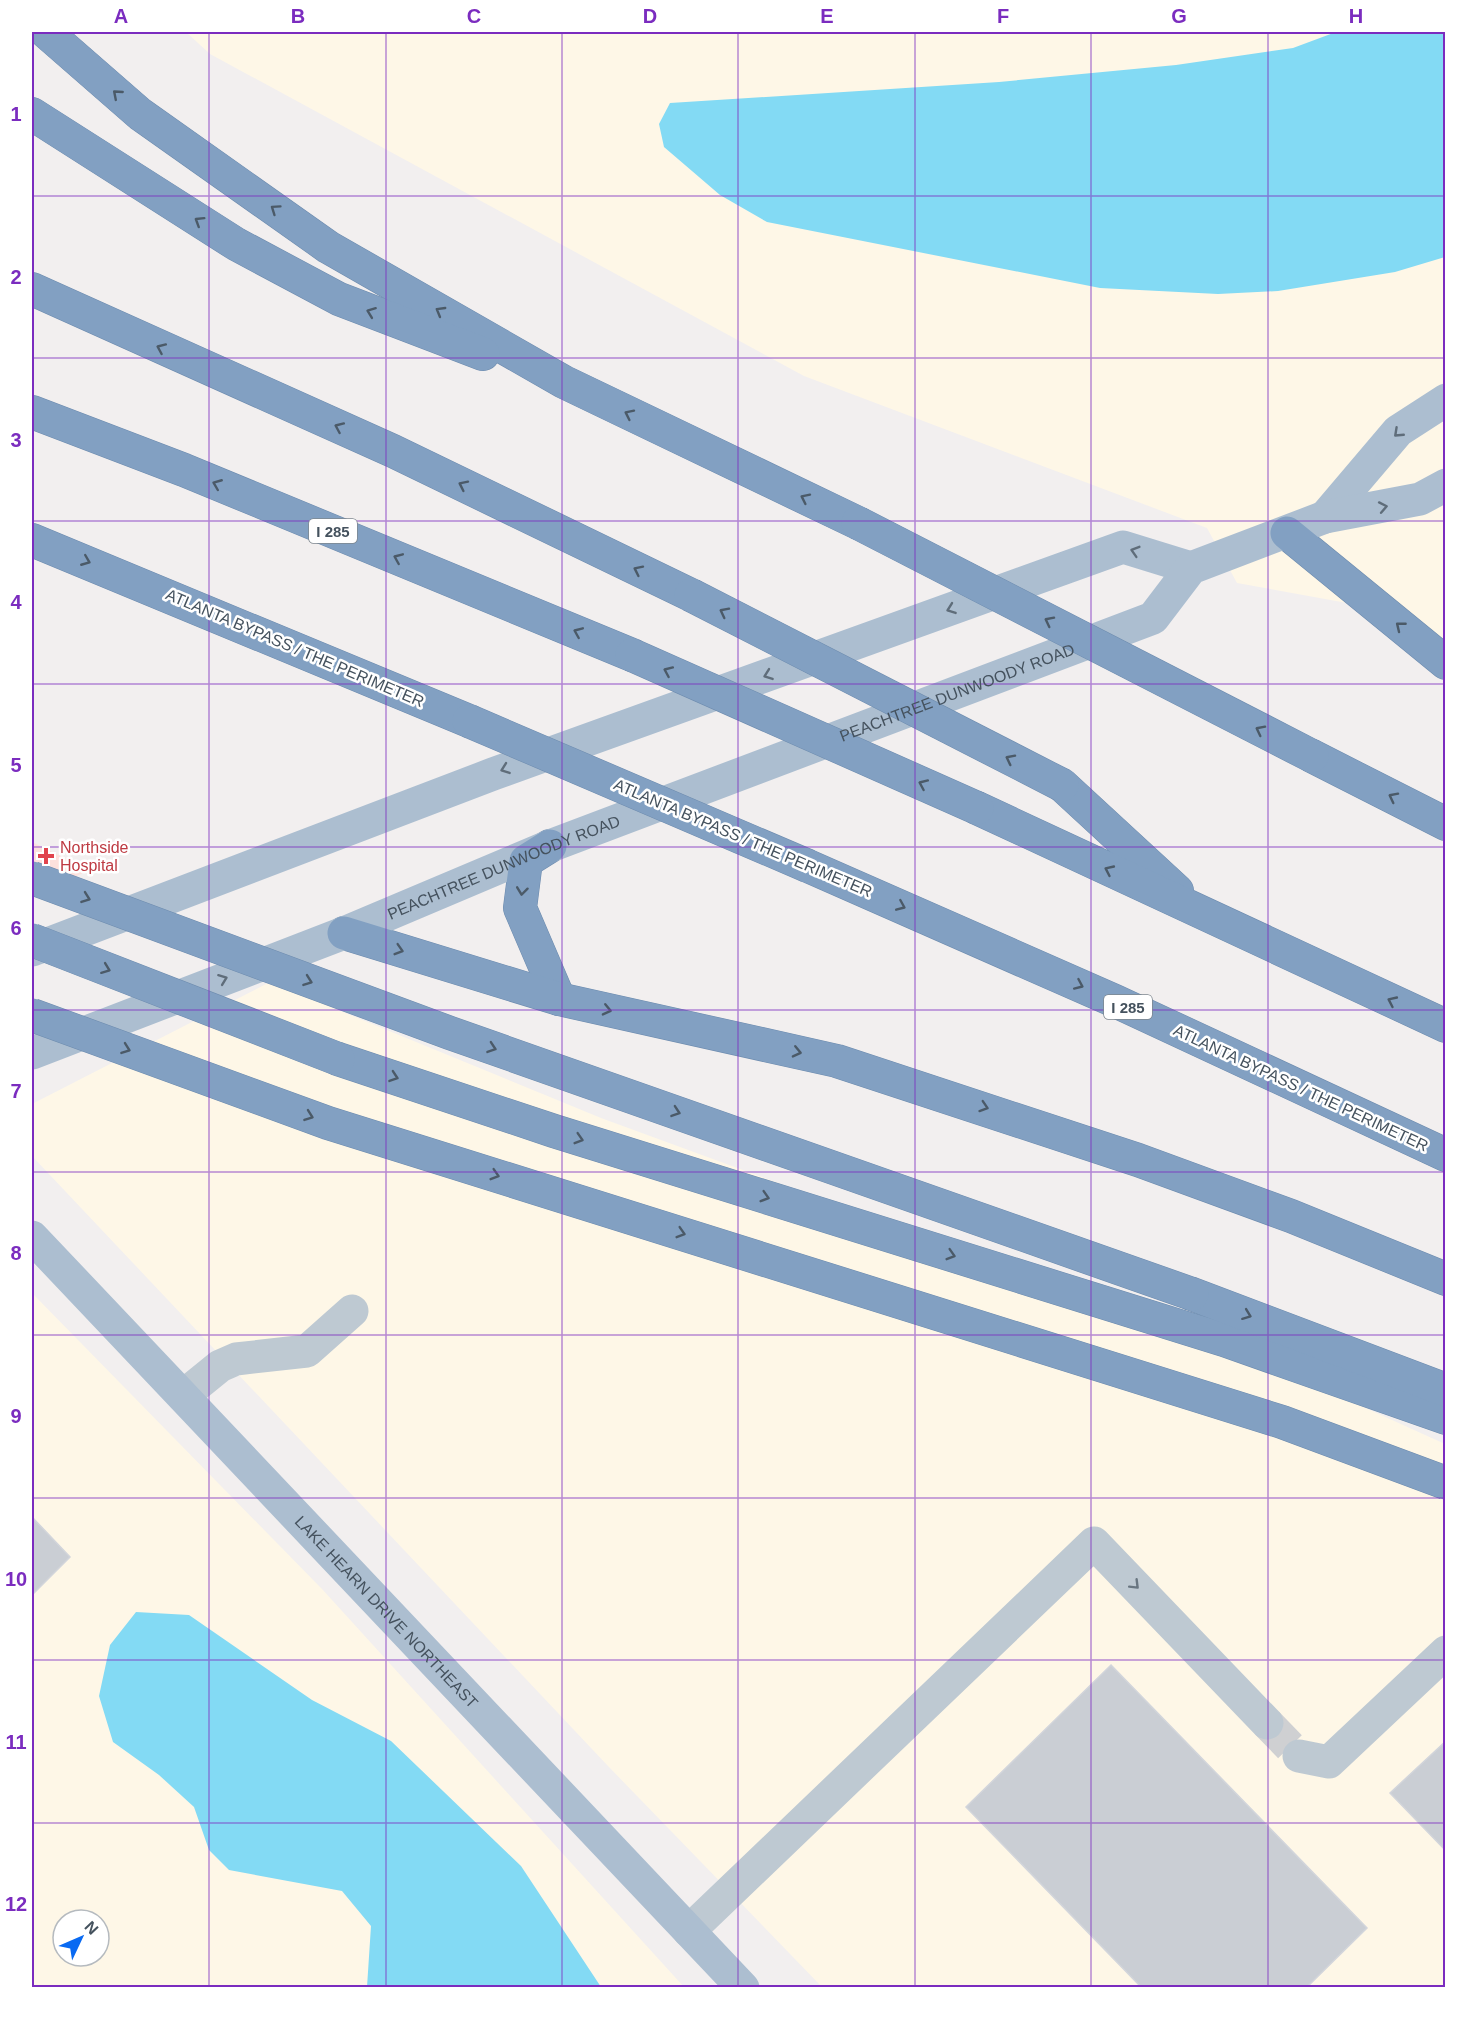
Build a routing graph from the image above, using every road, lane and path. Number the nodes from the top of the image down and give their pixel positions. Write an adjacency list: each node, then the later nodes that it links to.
1 (46, 32): 4 (highway, one-way to 1)
2 (32, 114): 4 (highway, one-way to 2)
3 (32, 290): 16 (highway, one-way to 3, bridge)
4 (564, 382): 13 (highway, one-way to 4, bridge)
5 (1446, 400): 8 (main road, one-way to 8)
6 (32, 412): 16 (highway, I 285, one-way to 6, bridge)
7 (1446, 485): 8 (main road, one-way to 7)
8 (1325, 517): 9 (main road)
9 (1287, 533): 11 (main road); 12 (highway, one-way to 9)
10 (32, 540): 24 (highway, ATLANTA BYPASS / THE PERIMETER / I 285, one-way to 24, bridge)
11 (1191, 568): 14 (main road, PEACHTREE DUNWOODY ROAD); 19 (main road, one-way to 19)
12 (1446, 663)
13 (1446, 824)
14 (550, 846): 17 (main road, PEACHTREE DUNWOODY ROAD); 20 (highway, one-way to 20)
15 (32, 878): 28 (highway, one-way to 28, bridge)
16 (1201, 912): 22 (highway, I 285, one-way to 16)
17 (344, 933): 20 (highway, one-way to 20); 23 (main road, PEACHTREE DUNWOODY ROAD, one-way to 17)
18 (32, 940): 30 (highway, one-way to 30, bridge)
19 (32, 950)
20 (559, 999): 26 (highway, one-way to 26)
21 (32, 1015): 31 (highway, one-way to 31, bridge)
22 (1446, 1026)
23 (32, 1053)
24 (1446, 1155)
25 (32, 1237): 29 (main road, LAKE HEARN DRIVE NORTHEAST)
26 (1446, 1279)
27 (352, 1311): 29 (lane)
28 (1446, 1390)
29 (183, 1396): 35 (main road, LAKE HEARN DRIVE NORTHEAST)
30 (1446, 1418)
31 (1446, 1483)
32 (1446, 1652): 34 (lane)
33 (1267, 1723): 35 (lane, one-way to 33)
34 (1314, 1759)
35 (689, 1931): 36 (main road, LAKE HEARN DRIVE NORTHEAST)
36 (743, 1988)

